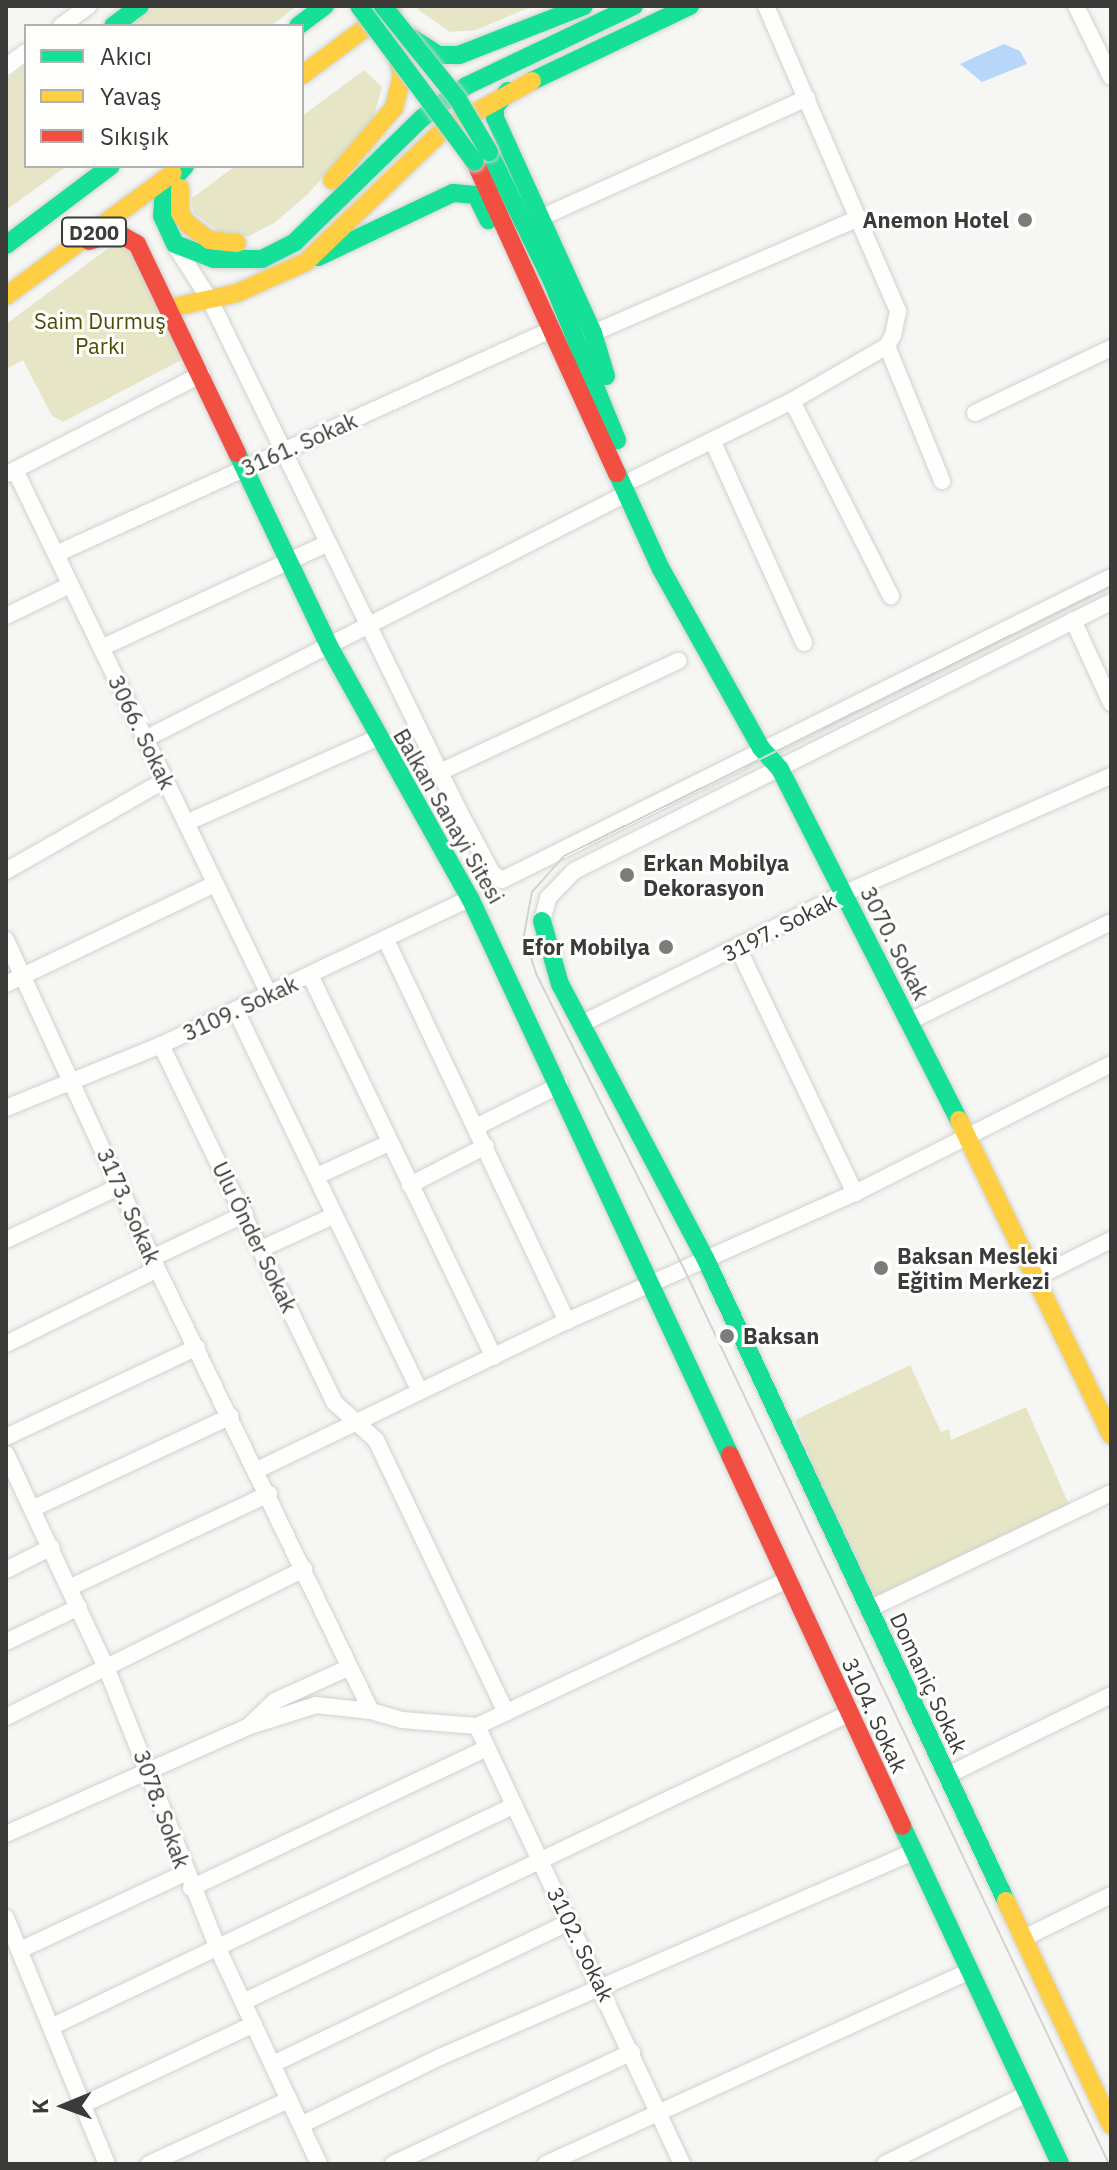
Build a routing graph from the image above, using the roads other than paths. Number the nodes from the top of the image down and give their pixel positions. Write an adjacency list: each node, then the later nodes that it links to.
1 (89, 6): 12 (street)
2 (140, 6): 13 (main road)
3 (359, 6): 16 (main road, bridge)
4 (383, 6): 15 (main road, bridge)
5 (395, 6): 19 (main road)
6 (584, 6): 15 (main road)
7 (634, 6): 30 (main road)
8 (690, 6): 21 (main road)
9 (766, 6): 22 (street)
10 (1076, 6): 20 (street)
11 (324, 7): 14 (main road)
12 (64, 24)
13 (116, 24)
14 (301, 24)
15 (409, 36): 23 (main road, bridge)
16 (397, 53): 23 (main road, bridge); 27 (main road)
17 (24, 54): 18 (street)
18 (6, 67)
19 (304, 74)
20 (1111, 77)
21 (508, 91): 28 (main road); 33 (main road)
22 (807, 98): 28 (street); 29 (street)
23 (482, 157): 44 (main road); 45 (main road)
24 (108, 168): 31 (main road, D200)
25 (182, 168): 32 (main road, D200)
26 (183, 168): 30 (main road)
27 (184, 168)
28 (540, 218): 37 (main road)
29 (859, 218): 37 (street); 39 (street)
30 (175, 244): 35 (street)
31 (6, 245)
32 (73, 248): 34 (main road, D200); 36 (main road, Balkan Sanayi Sitesi)
33 (306, 262): 35 (main road); 38 (main road)
34 (6, 296)
35 (210, 300): 36 (main road); 47 (street)
36 (170, 308): 41 (main road, Balkan Sanayi Sitesi)
37 (593, 333): 45 (main road)
38 (542, 334): 44 (main road); 47 (street, 3161. Sokak)
39 (887, 346): 42 (street); 50 (street)
40 (1111, 348): 43 (street)
41 (202, 374): 48 (main road, Balkan Sanayi Sitesi); 49 (street)
42 (792, 401): 46 (street); 57 (street)
43 (975, 413)
44 (591, 416): 51 (main road)
45 (613, 432): 51 (main road)
46 (712, 440): 51 (street); 62 (street)
47 (285, 451): 48 (street, 3161. Sokak); 52 (street)
48 (248, 467): 53 (street, 3161. Sokak); 54 (main road, Balkan Sanayi Sitesi)
49 (10, 472): 53 (street, 3066. Sokak)
50 (942, 481)
51 (630, 486): 61 (street); 69 (main road, 3070. Sokak)
52 (328, 543): 54 (street); 61 (street)
53 (56, 554): 56 (street, 3066. Sokak)
54 (288, 560): 63 (street); 64 (main road, Balkan Sanayi Sitesi)
55 (1111, 577): 69 (street)
56 (70, 585): 59 (street); 63 (street, 3066. Sokak)
57 (891, 596)
58 (1111, 602): 60 (street)
59 (6, 616)
60 (1073, 620): 66 (street); 70 (street)
61 (367, 624): 64 (street); 71 (street)
62 (804, 643)
63 (101, 648): 68 (street, 3066. Sokak)
64 (330, 648): 67 (main road, Balkan Sanayi Sitesi); 68 (street)
65 (678, 661): 71 (street)
66 (1111, 703)
67 (377, 738): 74 (street); 78 (main road, Balkan Sanayi Sitesi)
68 (145, 739): 73 (street, 3066. Sokak)
69 (768, 744): 70 (main road, 3070. Sokak); 71 (street)
70 (780, 769): 77 (main road, 3070. Sokak); 79 (street)
71 (440, 772)
72 (1111, 776): 77 (street, 3197. Sokak)
73 (165, 780): 74 (street, 3066. Sokak); 75 (street)
74 (186, 823): 76 (street, 3066. Sokak)
75 (6, 871)
76 (215, 884): 85 (street); 87 (street, 3066. Sokak)
77 (843, 894): 83 (street, 3197. Sokak); 89 (main road, 3070. Sokak)
78 (470, 898): 82 (street, 3109. Sokak); 94 (main road, Balkan Sanayi Sitesi)
79 (542, 921): 90 (main road, Domaniç Sokak)
80 (1111, 922): 89 (street)
81 (6, 940): 85 (street, 3173. Sokak)
82 (386, 940): 84 (street, 3109. Sokak); 96 (street)
83 (738, 948): 90 (street, 3197. Sokak); 103 (street)
84 (310, 975): 87 (street, 3109. Sokak); 98 (street)
85 (23, 976): 86 (street); 93 (street, 3173. Sokak)
86 (6, 984)
87 (269, 994): 88 (street, 3109. Sokak)
88 (236, 1011): 91 (street, 3109. Sokak); 100 (street)
89 (908, 1022): 97 (main road, 3070. Sokak)
90 (581, 1024): 110 (main road, Domaniç Sokak)
91 (161, 1045): 93 (street, 3109. Sokak); 104 (street, Ulu Önder Sokak)
92 (1111, 1064): 97 (street)
93 (73, 1081): 95 (street, 3109. Sokak); 102 (street, 3173. Sokak)
94 (560, 1085): 96 (street); 112 (main road, Balkan Sanayi Sitesi)
95 (6, 1108)
96 (476, 1127): 99 (street)
97 (968, 1137): 103 (street); 111 (main road, 3070. Sokak)
98 (389, 1143): 100 (street); 101 (street)
99 (486, 1146): 101 (street); 113 (street)
100 (319, 1175): 105 (street)
101 (410, 1185): 116 (street)
102 (120, 1186): 106 (street); 109 (street, 3173. Sokak)
103 (855, 1193): 110 (street)
104 (245, 1214): 108 (street, Ulu Önder Sokak); 109 (street)
105 (335, 1215): 108 (street); 117 (street)
106 (6, 1240)
107 (1111, 1240): 111 (street)
108 (261, 1249): 120 (street, Ulu Önder Sokak)
109 (152, 1258): 114 (street); 115 (street, 3173. Sokak)
110 (706, 1260): 112 (street); 136 (main road, Domaniç Sokak)
111 (1035, 1278): 118 (main road, 3070. Sokak)
112 (653, 1282): 113 (street); 133 (main road, 3104. Sokak)
113 (567, 1321): 116 (street)
114 (6, 1344)
115 (197, 1347): 119 (street, 3173. Sokak); 122 (street)
116 (494, 1357): 117 (street)
117 (420, 1391): 120 (street)
118 (1103, 1399): 121 (main road, 3070. Sokak)
119 (231, 1416): 124 (street, 3173. Sokak); 129 (street)
120 (359, 1421): 124 (street); 142 (street, Ulu Önder Sokak)
121 (1111, 1435)
122 (6, 1437)
123 (6, 1454): 125 (street, 3078. Sokak)
124 (257, 1470): 128 (street, 3173. Sokak)
125 (23, 1487): 127 (street); 129 (street, 3078. Sokak)
126 (1111, 1493): 136 (street)
127 (6, 1494)
128 (269, 1494): 131 (street, 3173. Sokak); 134 (street)
129 (34, 1508): 130 (street, 3078. Sokak)
130 (52, 1547): 132 (street); 134 (street, 3078. Sokak)
131 (304, 1569): 138 (street); 139 (street, 3173. Sokak)
132 (6, 1570)
133 (785, 1581): 142 (street); 143 (main road, 3104. Sokak)
134 (71, 1587): 135 (street, 3078. Sokak)
135 (79, 1607): 137 (street); 138 (street, 3078. Sokak)
136 (869, 1609): 149 (main road, Domaniç Sokak)
137 (6, 1642)
138 (106, 1667): 144 (street); 148 (street, 3078. Sokak)
139 (348, 1668): 141 (street, 3173. Sokak); 146 (street)
140 (1111, 1695): 149 (street)
141 (371, 1711): 145 (street); 146 (street)
142 (506, 1713): 145 (street)
143 (848, 1714): 152 (main road, 3104. Sokak); 153 (street)
144 (6, 1717)
145 (477, 1726): 147 (street, 3102. Sokak)
146 (248, 1727): 148 (street)
147 (487, 1748): 150 (street, 3102. Sokak); 154 (street)
148 (151, 1773): 151 (street); 154 (street, 3078. Sokak)
149 (946, 1776): 158 (main road, Domaniç Sokak)
150 (515, 1805): 153 (street, 3102. Sokak); 159 (street)
151 (6, 1834)
152 (913, 1852): 161 (main road, 3104. Sokak); 162 (street)
153 (541, 1861): 157 (street, 3102. Sokak); 163 (street)
154 (188, 1880): 159 (street, 3078. Sokak); 160 (street)
155 (1111, 1895): 158 (street)
156 (6, 1918): 160 (street)
157 (570, 1922): 162 (street, 3102. Sokak); 167 (street)
158 (1024, 1938): 173 (main road, Domaniç Sokak)
159 (218, 1949): 163 (street, 3078. Sokak); 165 (street)
160 (20, 1950): 165 (street)
161 (969, 1971): 168 (main road, 3104. Sokak); 171 (street)
162 (601, 1985): 166 (street, 3102. Sokak); 172 (street)
163 (243, 2002): 164 (street, 3078. Sokak)
164 (254, 2024): 167 (street, 3078. Sokak); 170 (street)
165 (51, 2027): 170 (street)
166 (632, 2052): 171 (street, 3102. Sokak); 177 (street)
167 (273, 2064): 169 (street, 3078. Sokak)
168 (1027, 2094): 180 (street); 181 (main road, 3104. Sokak)
169 (289, 2100): 172 (street, 3078. Sokak); 175 (street)
170 (82, 2105): 174 (street)
171 (660, 2110): 178 (street); 179 (street, 3102. Sokak)
172 (301, 2125): 176 (street, 3078. Sokak)
173 (1111, 2125)
174 (107, 2164)
175 (149, 2164)
176 (319, 2164)
177 (393, 2164)
178 (546, 2164)
179 (682, 2164)
180 (885, 2164)
181 (1060, 2164)

